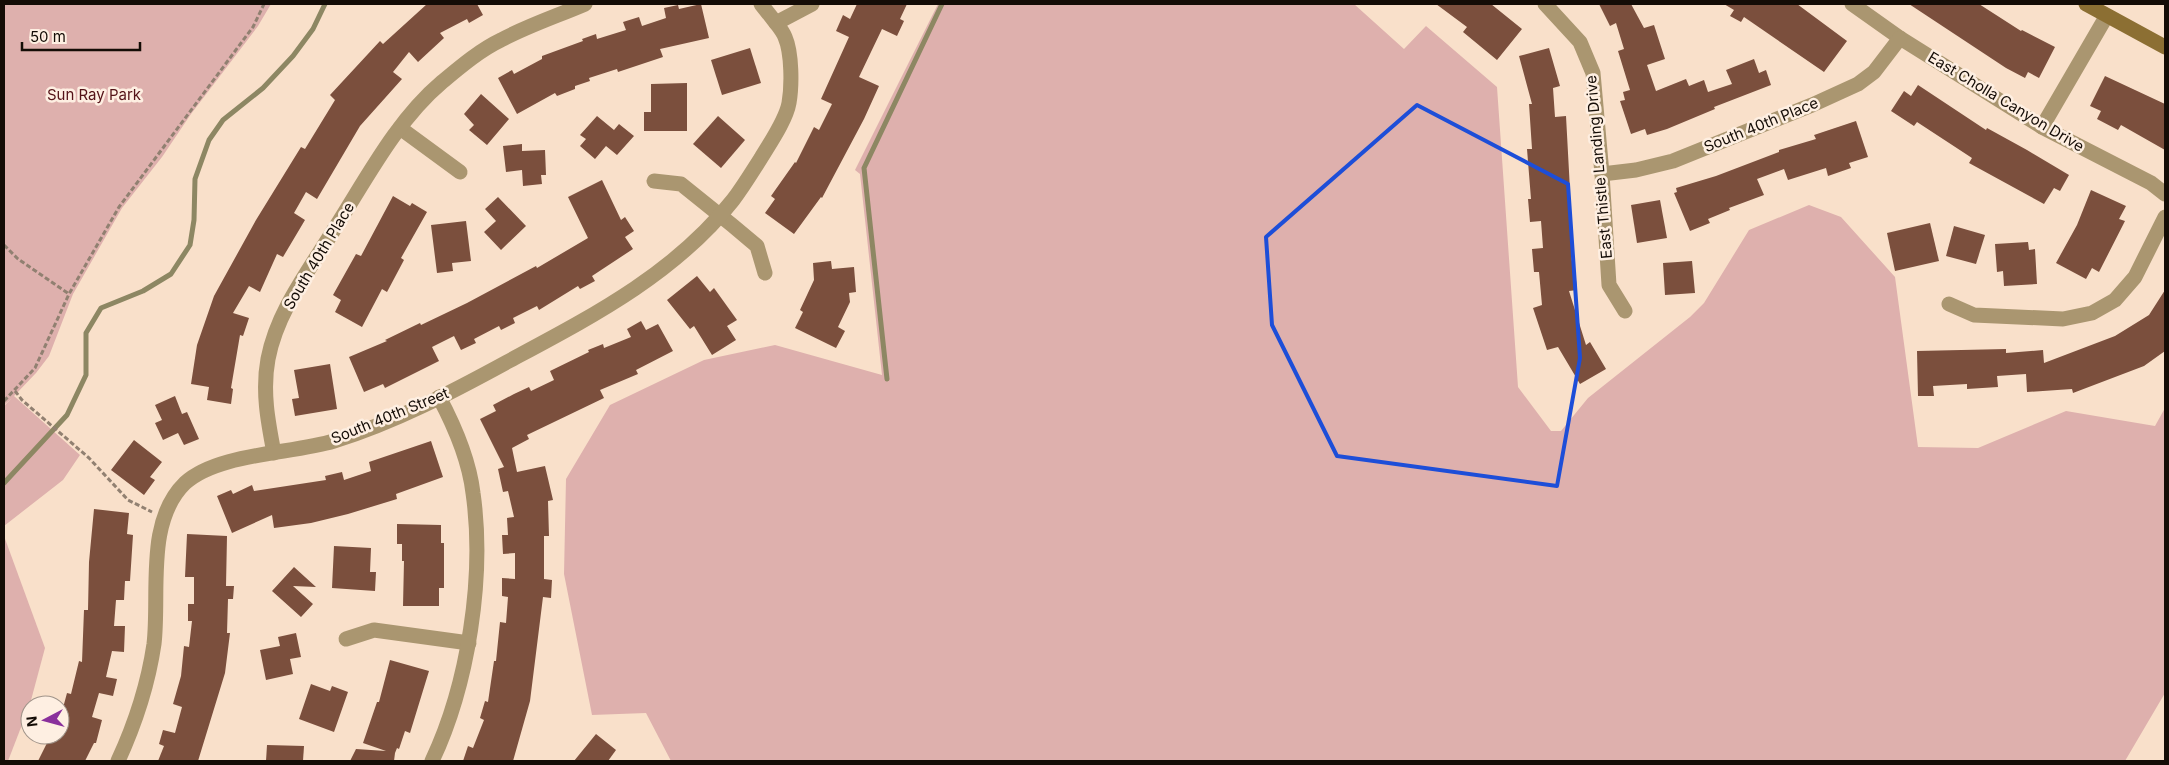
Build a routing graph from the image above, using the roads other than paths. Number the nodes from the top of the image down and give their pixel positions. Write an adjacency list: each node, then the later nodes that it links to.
1 (584, 4): 12 (street, South 40th Place)
2 (761, 4): 8 (street)
3 (812, 4): 8 (street)
4 (1546, 4): 14 (street, East Thistle Landing Drive)
5 (1852, 4): 9 (street, East Cholla Canyon Drive)
6 (2086, 4): 7 (street)
7 (2106, 17): 10 (street); 11 (street)
8 (776, 23): 17 (street, South 40th Street)
9 (1900, 38): 11 (street, East Cholla Canyon Drive); 14 (street, South 40th Place)
10 (2165, 47)
11 (2042, 127): 16 (street, East Cholla Canyon Drive)
12 (400, 128): 13 (street); 23 (street, South 40th Place)
13 (460, 172)
14 (1602, 174): 21 (street, East Thistle Landing Drive)
15 (654, 181): 17 (street)
16 (2165, 194)
17 (719, 215): 19 (street); 22 (street, South 40th Street)
18 (2165, 217): 20 (street)
19 (765, 273)
20 (1949, 304)
21 (1624, 311)
22 (438, 397): 23 (street, South 40th Street); 25 (street)
23 (274, 453): 26 (street, South 40th Street)
24 (346, 639): 25 (street)
25 (468, 643): 27 (street)
26 (118, 761)
27 (432, 761)

